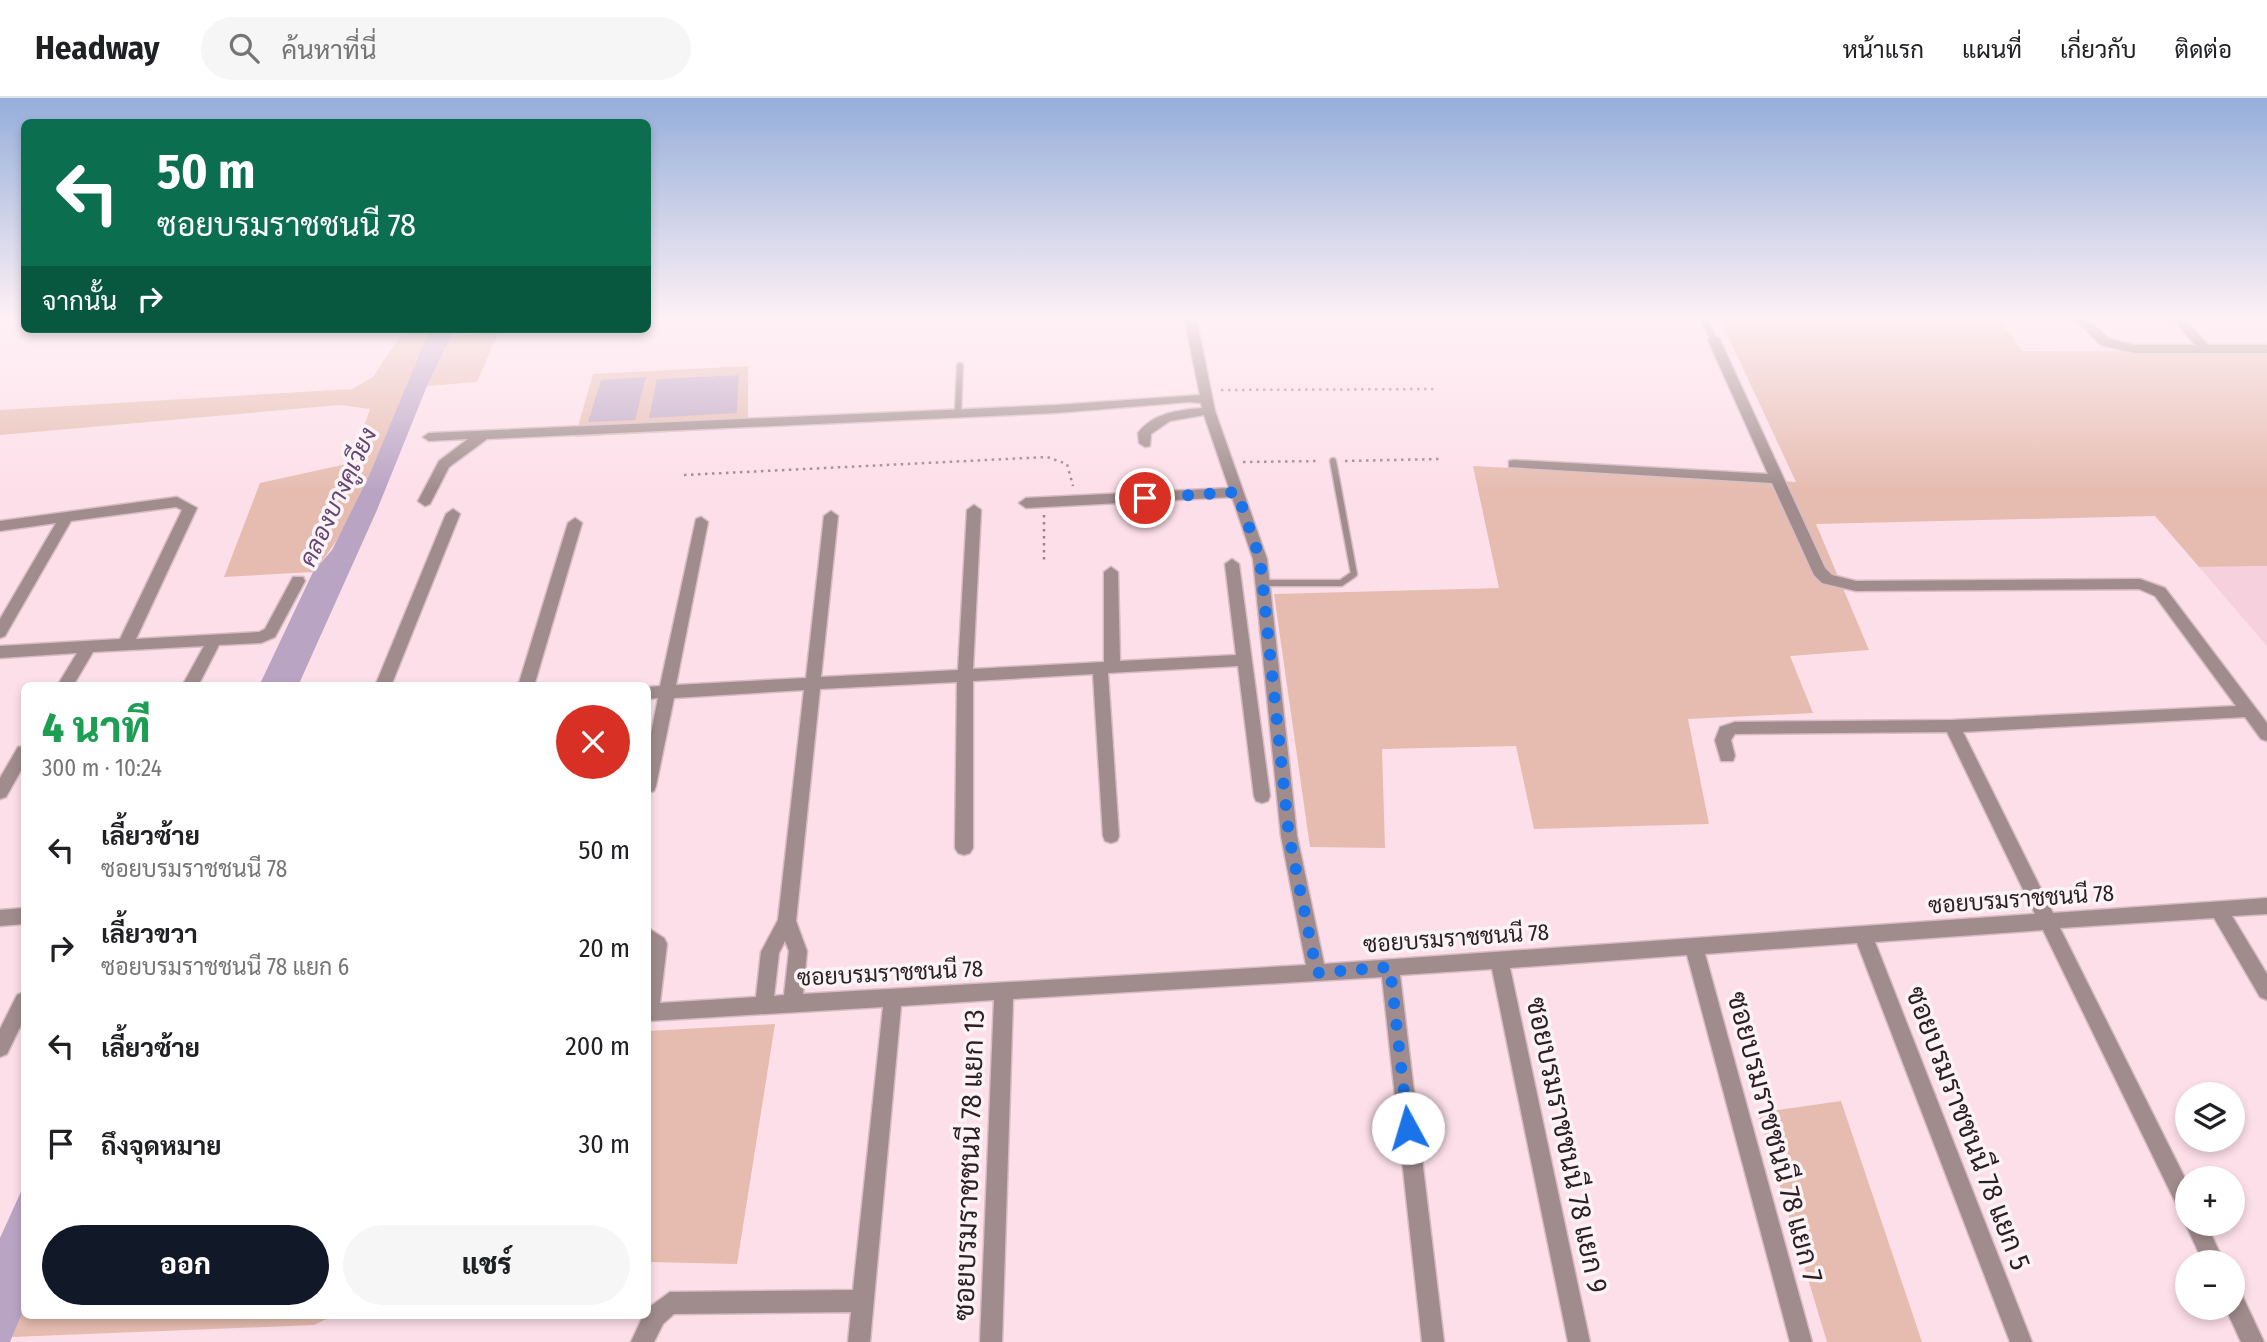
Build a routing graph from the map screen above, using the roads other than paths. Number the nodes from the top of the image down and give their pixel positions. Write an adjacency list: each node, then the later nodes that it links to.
1 (960, 375): 5 (lane)
2 (1202, 375): 4 (street)
3 (1730, 375): 11 (street)
4 (1207, 400): 5 (street); 8 (street); 12 (street)
5 (958, 412): 6 (street)
6 (483, 435): 7 (street); 13 (street)
7 (429, 437)
8 (1145, 443)
9 (1333, 461): 25 (lane)
10 (1514, 464): 11 (street)
11 (1778, 479): 41 (street)
12 (1237, 492): 14 (street); 25 (street)
13 (425, 500)
14 (1026, 503)
15 (974, 510): 33 (street)
16 (453, 513): 36 (street)
17 (831, 516): 38 (street)
18 (66, 518): 21 (street); 26 (street); 28 (street)
19 (701, 522): 39 (street)
20 (575, 523): 37 (street)
21 (0, 526)
22 (1233, 564): 31 (street)
23 (1111, 572): 32 (street)
24 (298, 580): 27 (street)
25 (1263, 583): 62 (street)
26 (0, 632)
27 (214, 641): 28 (street); 35 (street)
28 (125, 645): 29 (street)
29 (88, 647): 30 (street); 34 (street)
30 (0, 652)
31 (1244, 660): 32 (street); 48 (street)
32 (1106, 667): 33 (street); 49 (street)
33 (965, 675): 38 (street); 50 (street)
34 (67, 682)
35 (192, 682)
36 (385, 682)
37 (527, 682)
38 (812, 684): 39 (street); 55 (street)
39 (667, 692): 40 (street); 46 (street)
40 (651, 693)
41 (2249, 711): 42 (street); 43 (street)
42 (1952, 726): 44 (street); 56 (street)
43 (2267, 735)
44 (1727, 755)
45 (21, 757): 47 (street)
46 (651, 771)
47 (0, 792)
48 (1262, 796)
49 (1111, 836)
50 (964, 848)
51 (2267, 906): 52 (street, ซอยบรมราชชนนี 78)
52 (2219, 910): 56 (street, ซอยบรมราชชนนี 78); 64 (street)
53 (21, 916): 54 (street)
54 (0, 918)
55 (787, 921): 67 (street); 68 (street)
56 (2050, 921): 57 (street, ซอยบรมราชชนนี 78); 72 (street)
57 (1863, 934): 59 (street, ซอยบรมราชชนนี 78); 81 (street, ซอยบรมราชชนนี 78 แยก 5)
58 (651, 938): 65 (street)
59 (1694, 946): 60 (street, ซอยบรมราชชนนี 78); 80 (street, ซอยบรมราชชนนี 78 แยก 7)
60 (1499, 960): 61 (street, ซอยบรมราชชนนี 78); 79 (street, ซอยบรมราชชนนี 78 แยก 9)
61 (1390, 967): 62 (street, ซอยบรมราชชนนี 78); 78 (street)
62 (1317, 973): 63 (street, ซอยบรมราชชนนี 78)
63 (1003, 991): 66 (street, ซอยบรมราชชนนี 78); 77 (street, ซอยบรมราชชนนี 78 แยก 13)
64 (2267, 991)
65 (651, 997)
66 (893, 998): 67 (street, ซอยบรมราชชนนี 78); 73 (street)
67 (793, 1003): 68 (street, ซอยบรมราชชนนี 78)
68 (764, 1005): 70 (street, ซอยบรมราชชนนี 78)
69 (21, 1007): 71 (street)
70 (651, 1012)
71 (0, 1048)
72 (2175, 1180)
73 (863, 1301): 75 (street); 76 (street)
74 (2242, 1320): 82 (street)
75 (642, 1342)
76 (859, 1342)
77 (991, 1342)
78 (1433, 1342)
79 (1580, 1342)
80 (1801, 1342)
81 (2021, 1342)
82 (2253, 1342)

